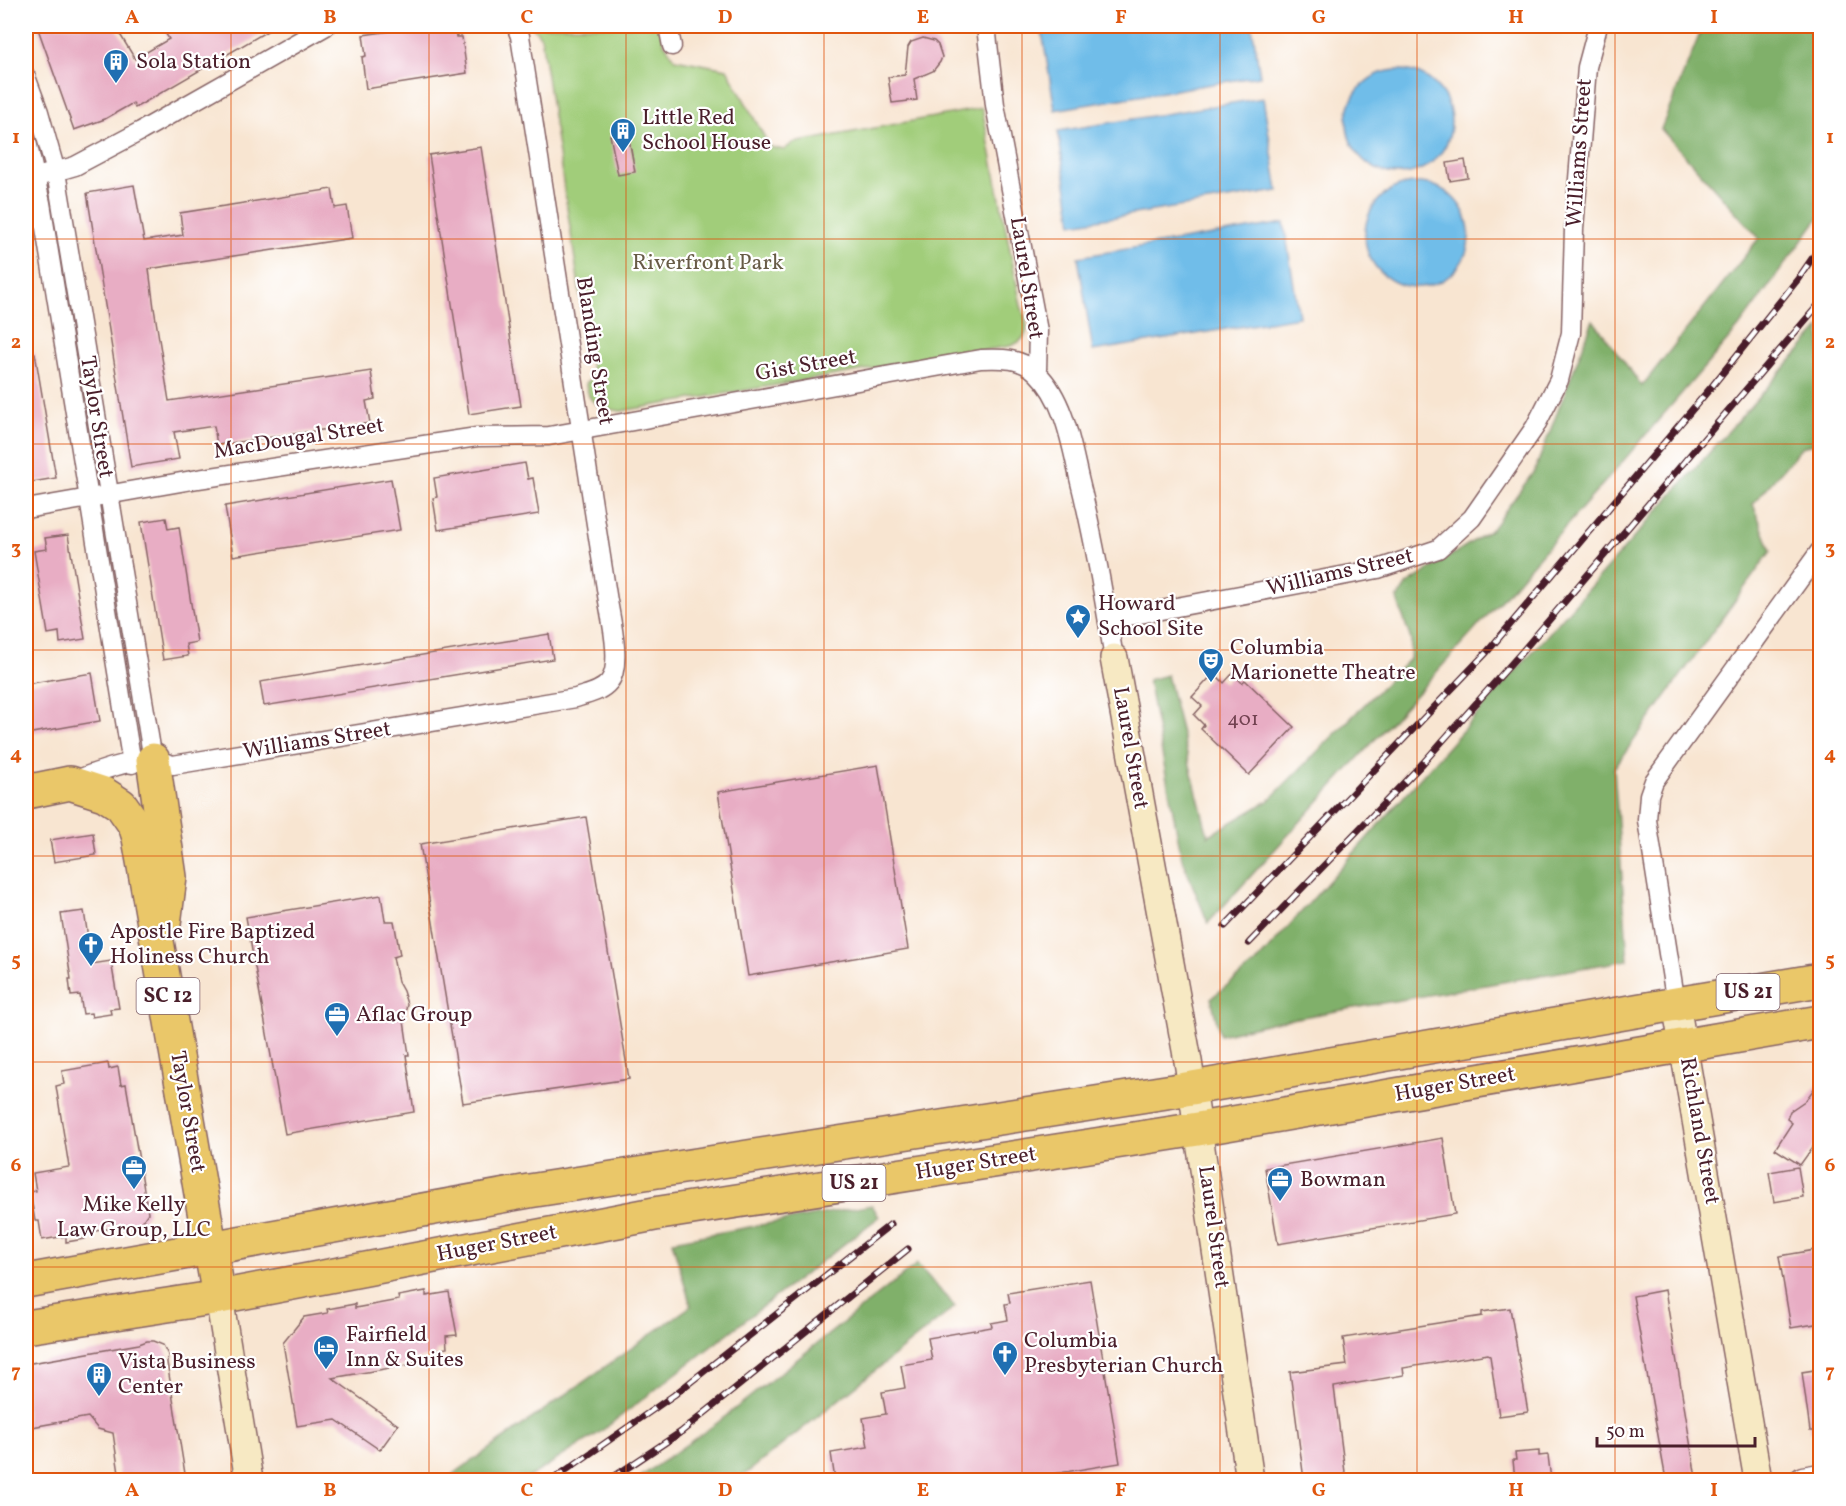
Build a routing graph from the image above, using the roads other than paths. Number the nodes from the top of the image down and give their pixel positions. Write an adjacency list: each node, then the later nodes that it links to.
1 (326, 26): 9 (street)
2 (516, 26): 12 (street, Blanding Street)
3 (668, 26): 6 (street)
4 (986, 26): 11 (street, Laurel Street)
5 (1598, 26): 17 (street, Williams Street)
6 (672, 46)
7 (26, 77): 9 (street, Taylor Street)
8 (26, 137): 10 (street, Taylor Street)
9 (56, 172): 10 (street); 13 (street, Taylor Street)
10 (36, 177): 14 (street, Taylor Street)
11 (1037, 372): 12 (street, Gist Street); 17 (street, Laurel Street)
12 (582, 430): 13 (street, MacDougal Street); 19 (street, Blanding Street)
13 (110, 495): 14 (street, MacDougal Street); 20 (street, Taylor Street)
14 (88, 499): 15 (street, MacDougal Street); 20 (street, Taylor Street)
15 (26, 509)
16 (1821, 551): 25 (street, Richland Street)
17 (1108, 620): 18 (street, Laurel Street)
18 (1114, 658): 28 (street, Laurel Street)
19 (608, 684): 20 (street, Williams Street)
20 (142, 762): 21 (street, Williams Street); 23 (highway)
21 (70, 783): 22 (highway, Williams Street / SC 12); 23 (highway, Taylor Street / SC 12)
22 (26, 792)
23 (160, 952): 30 (highway, Taylor Street / SC 12)
24 (1821, 980): 25 (highway, Huger Street / US 21)
25 (1676, 1004): 27 (street, Richland Street); 28 (highway, Huger Street / US 21)
26 (1821, 1022): 27 (highway, Huger Street / US 21)
27 (1684, 1046): 29 (highway, Huger Street / US 21); 37 (street, Richland Street)
28 (1192, 1088): 29 (street, Laurel Street); 30 (highway, Huger Street / US 21)
29 (1198, 1129): 32 (highway, Huger Street / US 21); 36 (street, Laurel Street)
30 (211, 1248): 31 (highway, Huger Street / US 21); 32 (highway, Taylor Street / SC 12)
31 (26, 1281)
32 (219, 1297): 33 (highway, Huger Street / US 21); 35 (street, Taylor Street / SC 12)
33 (26, 1327)
34 (1821, 1473): 38 (street)
35 (249, 1480)
36 (1250, 1480)
37 (1758, 1480)
38 (1797, 1480)

